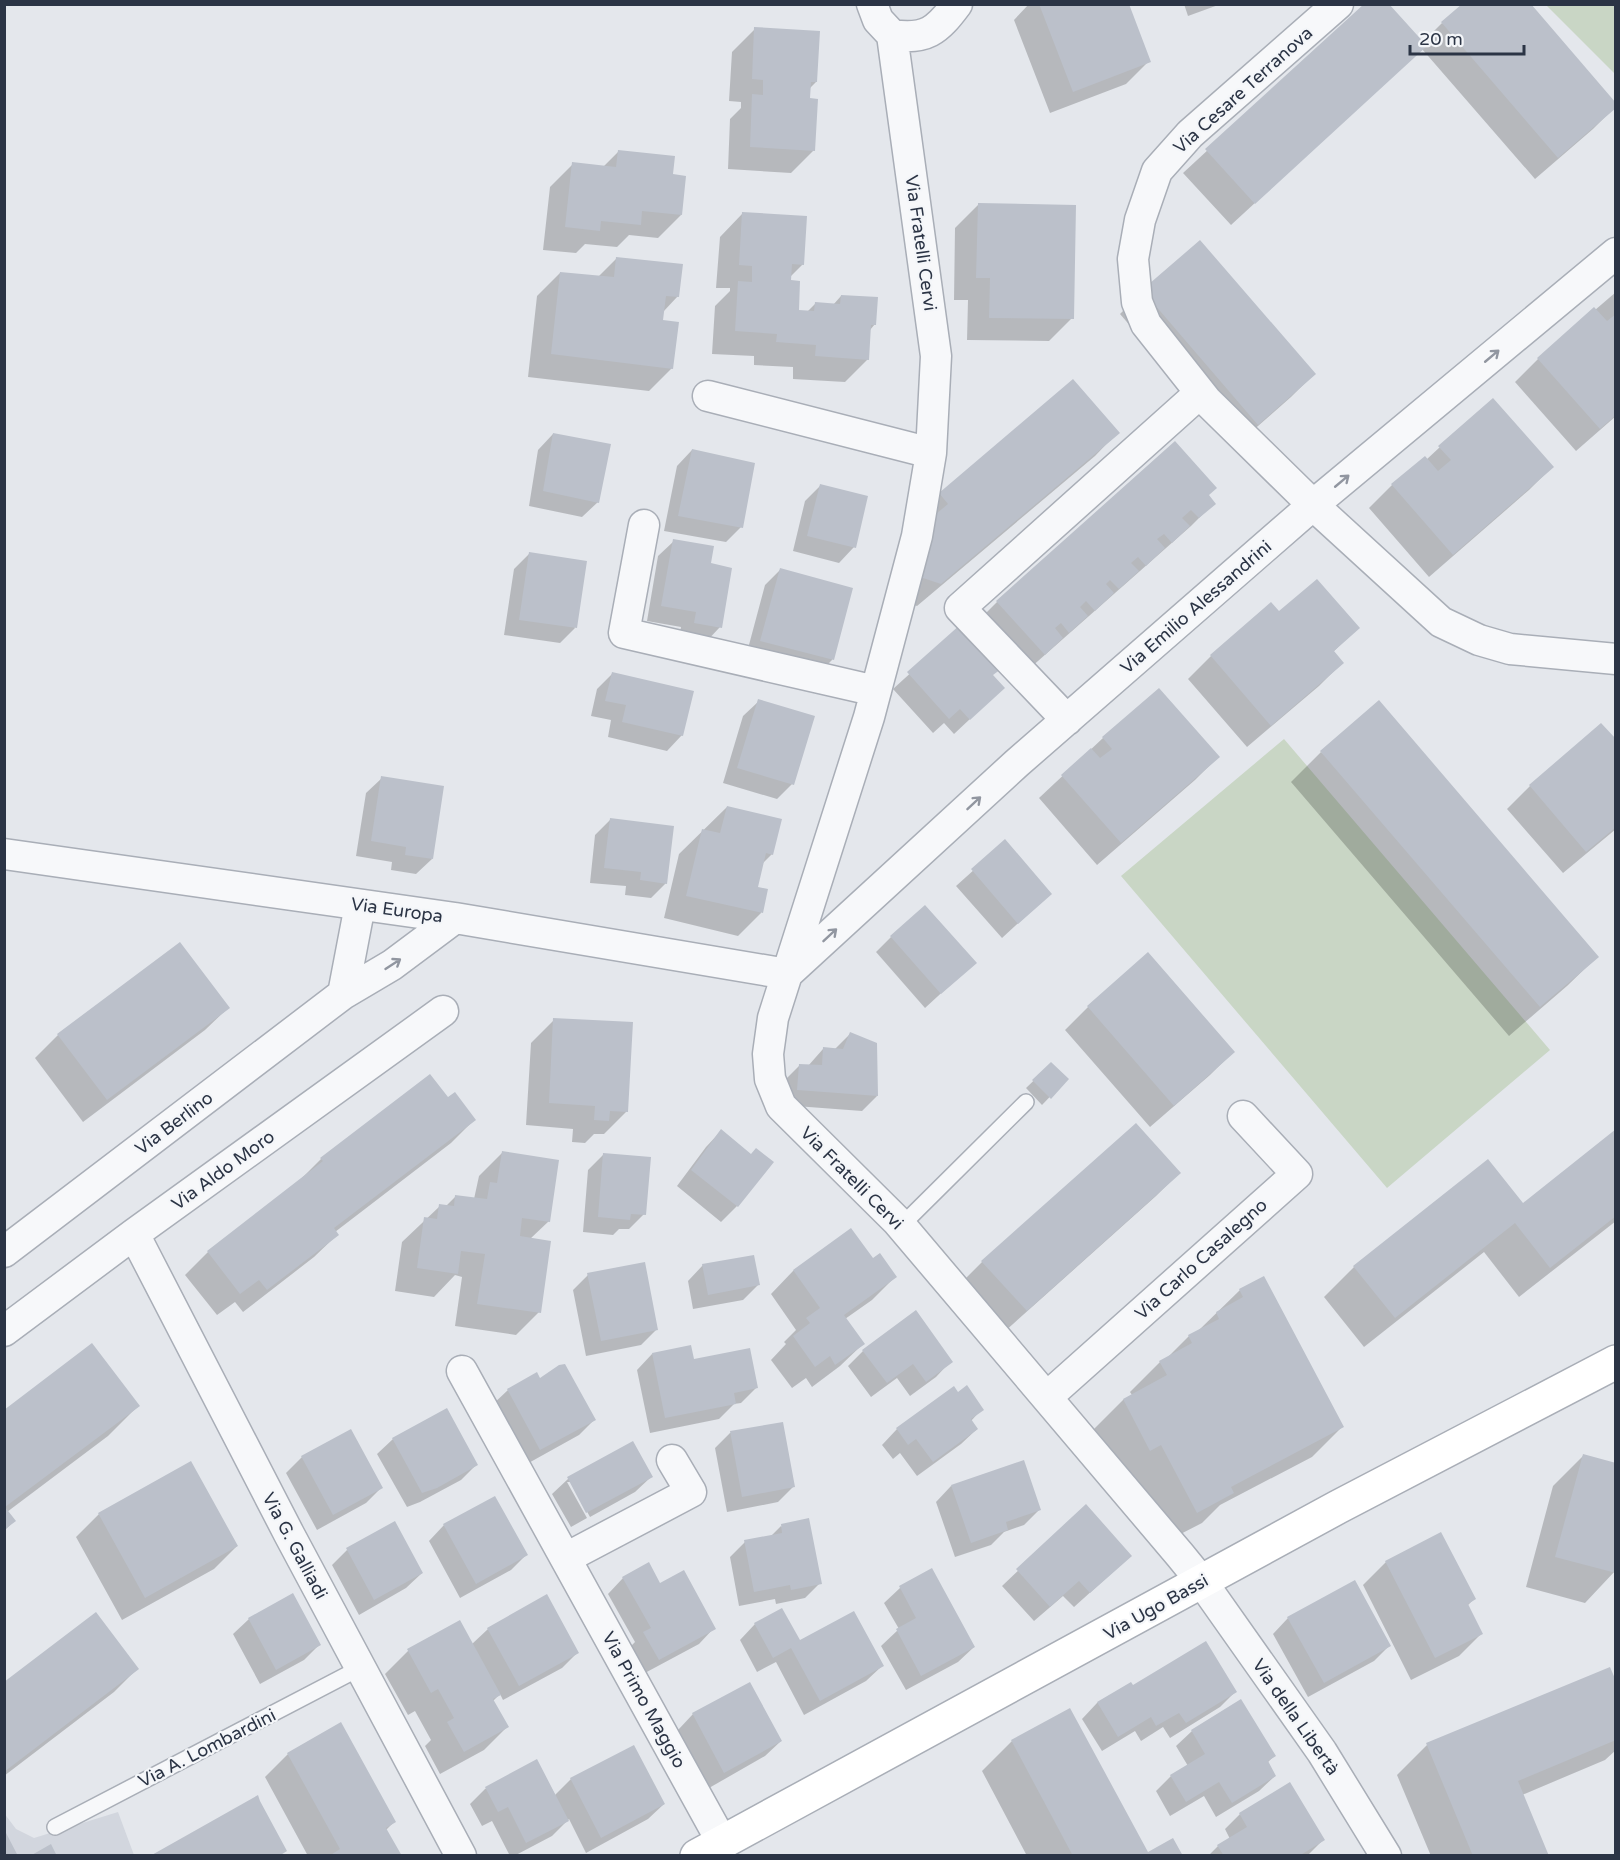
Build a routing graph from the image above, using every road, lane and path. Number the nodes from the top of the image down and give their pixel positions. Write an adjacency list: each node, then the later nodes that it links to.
1 (872, 4): 4 (street, Via Fratelli Cervi)
2 (957, 4): 4 (street)
3 (1338, 4): 6 (street, Via Cesare Terranova)
4 (892, 35): 8 (street, Via Fratelli Cervi)
5 (1616, 253): 9 (street, Via Emilio Alessandrini, one-way to 5)
6 (1200, 393): 9 (street, Via Cesare Terranova); 13 (street)
7 (708, 396): 8 (street)
8 (931, 453): 12 (street, Via Fratelli Cervi)
9 (1313, 504): 11 (street, Via Cesare Terranova); 13 (street, Via Emilio Alessandrini)
10 (644, 525): 12 (street)
11 (1616, 659)
12 (876, 691): 17 (street, Via Fratelli Cervi)
13 (1067, 720): 17 (street, Via Emilio Alessandrini, one-way to 13)
14 (4, 854): 15 (street, Via Europa)
15 (360, 905): 16 (street, Via Europa); 18 (street)
16 (454, 918): 17 (street, Via Europa); 18 (street, Via Berlino, one-way to 16)
17 (787, 974): 22 (street, Via Fratelli Cervi)
18 (343, 994): 24 (street, Via Berlino)
19 (443, 1011): 23 (street, Via Aldo Moro)
20 (1026, 1102): 22 (lane)
21 (1243, 1116): 28 (street, Via Carlo Casalegno)
22 (901, 1226): 28 (street, Via Fratelli Cervi)
23 (134, 1234): 25 (street, Via Aldo Moro); 32 (street, Via G. Galliadi)
24 (4, 1252)
25 (4, 1332)
26 (1616, 1362): 31 (street, Via Ugo Bassi)
27 (462, 1371): 30 (street, Via Primo Maggio)
28 (1047, 1397): 31 (street, Via Fratelli Cervi)
29 (672, 1460): 30 (street)
30 (566, 1558): 34 (street, Via Primo Maggio)
31 (1202, 1582): 34 (street, Via Ugo Bassi); 36 (street, Via della Libertà)
32 (360, 1668): 33 (lane, Via A. Lombardini); 35 (street, Via G. Galliadi)
33 (55, 1827)
34 (710, 1849)
35 (462, 1856)
36 (1386, 1856)

